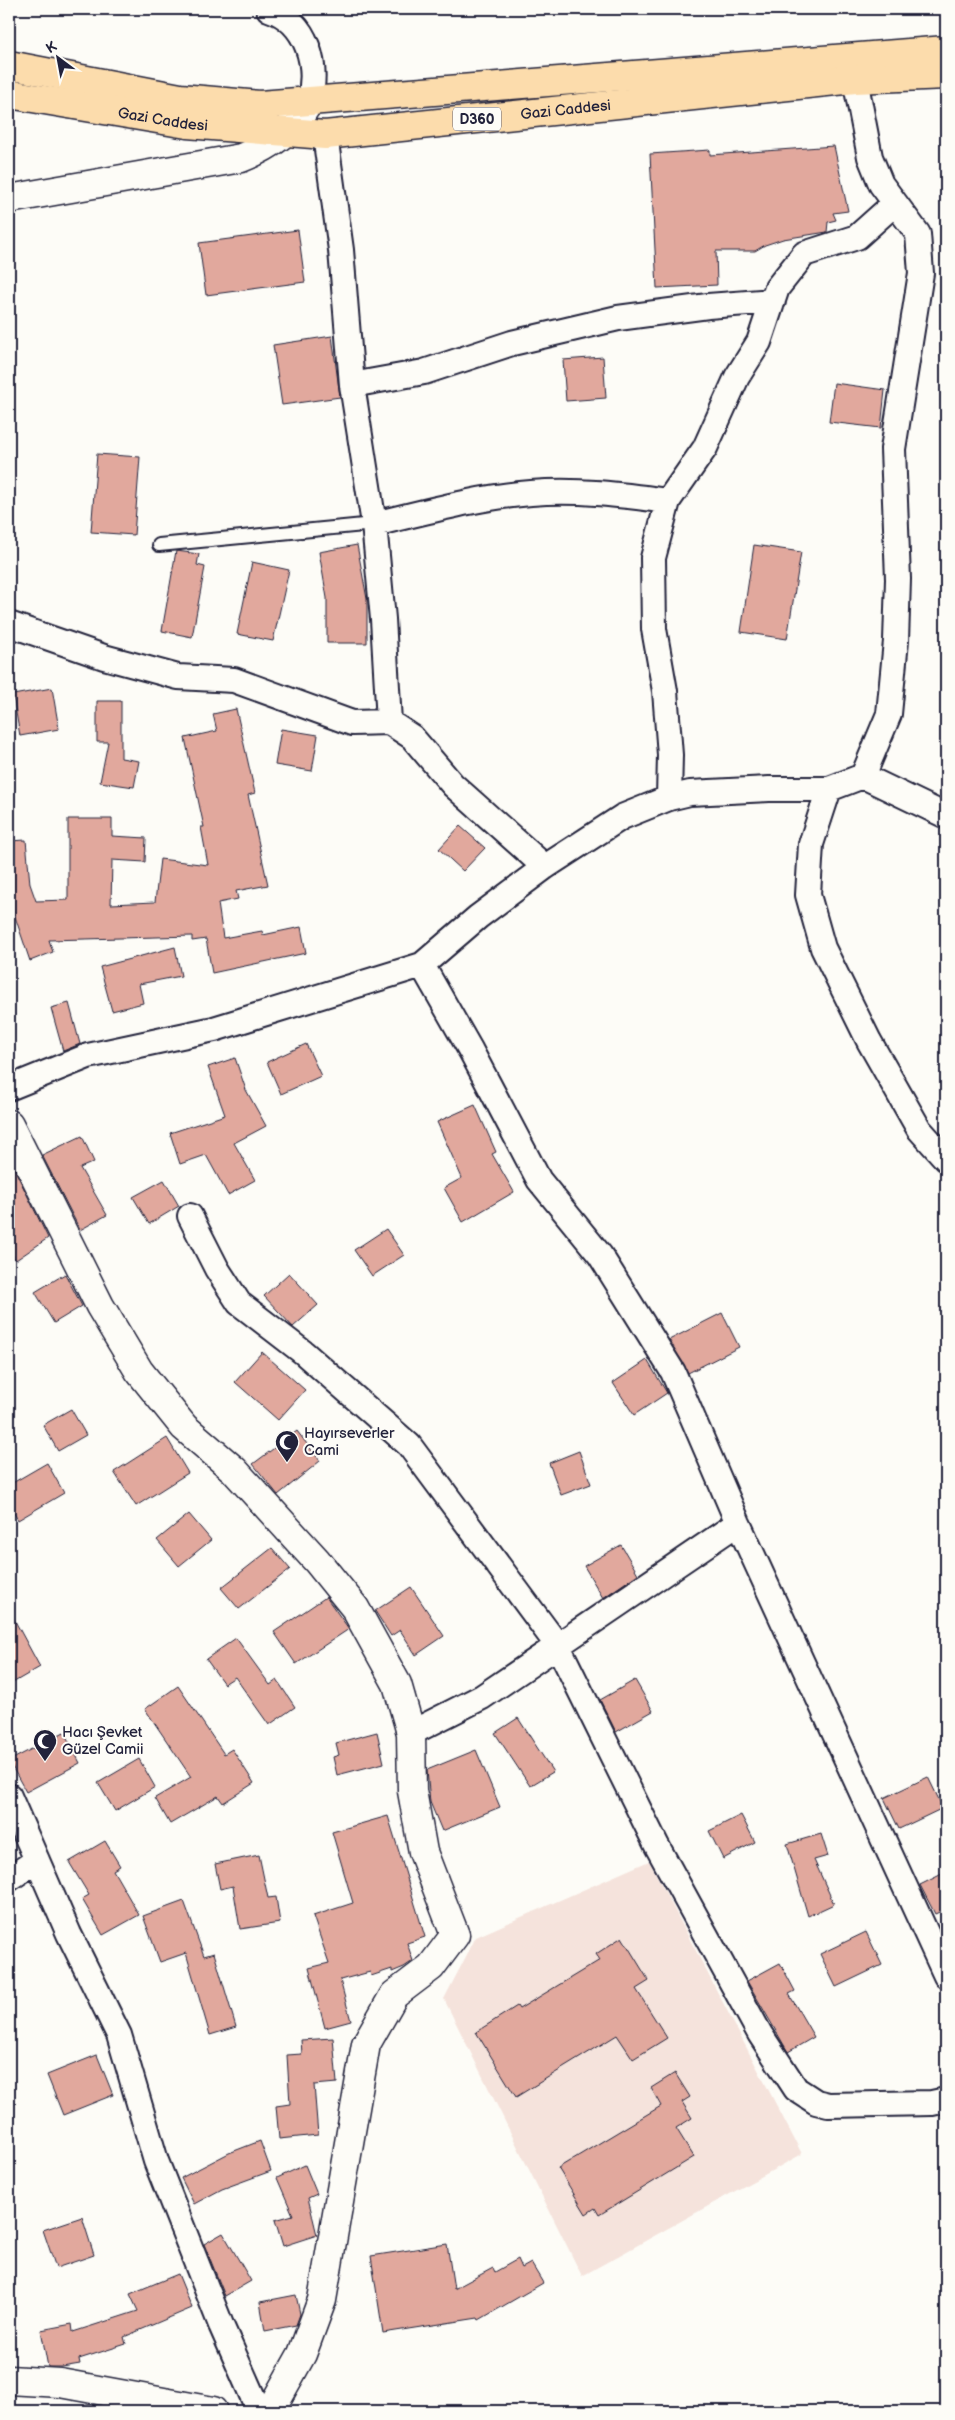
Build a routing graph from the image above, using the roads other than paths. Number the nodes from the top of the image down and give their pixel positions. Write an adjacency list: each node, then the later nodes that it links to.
1 (269, 9): 7 (street)
2 (946, 50): 7 (highway, Gazi Caddesi / D360)
3 (9, 65): 7 (highway, Gazi Caddesi / D360)
4 (946, 75): 5 (highway, Gazi Caddesi / D360)
5 (855, 78): 9 (highway, Gazi Caddesi / D360); 11 (street)
6 (9, 94): 8 (highway, Gazi Caddesi / D360)
7 (309, 102): 8 (street)
8 (286, 133): 9 (highway, Gazi Caddesi / D360); 10 (street)
9 (325, 135): 13 (street)
10 (9, 199)
11 (895, 203): 12 (street); 19 (street)
12 (773, 301): 13 (street); 14 (street)
13 (352, 385): 15 (street)
14 (668, 501): 15 (street); 21 (street)
15 (374, 524): 16 (lane); 18 (street)
16 (159, 545)
17 (9, 624): 18 (street)
18 (389, 722): 23 (street)
19 (863, 776): 20 (street); 22 (street)
20 (829, 790): 21 (street); 27 (street)
21 (669, 798): 23 (street)
22 (946, 816)
23 (545, 867): 24 (street)
24 (422, 966): 25 (street); 29 (street)
25 (9, 1088)
26 (9, 1124): 31 (street)
27 (946, 1159)
28 (190, 1216): 30 (street)
29 (738, 1524): 30 (street); 35 (street)
30 (558, 1646): 31 (street); 36 (street)
31 (411, 1733): 40 (street)
32 (9, 1796): 33 (street)
33 (37, 1860): 34 (street); 39 (street)
34 (9, 1879)
35 (946, 1976)
36 (946, 2100)
37 (9, 2380): 38 (street)
38 (213, 2411)
39 (259, 2411)
40 (270, 2411)

